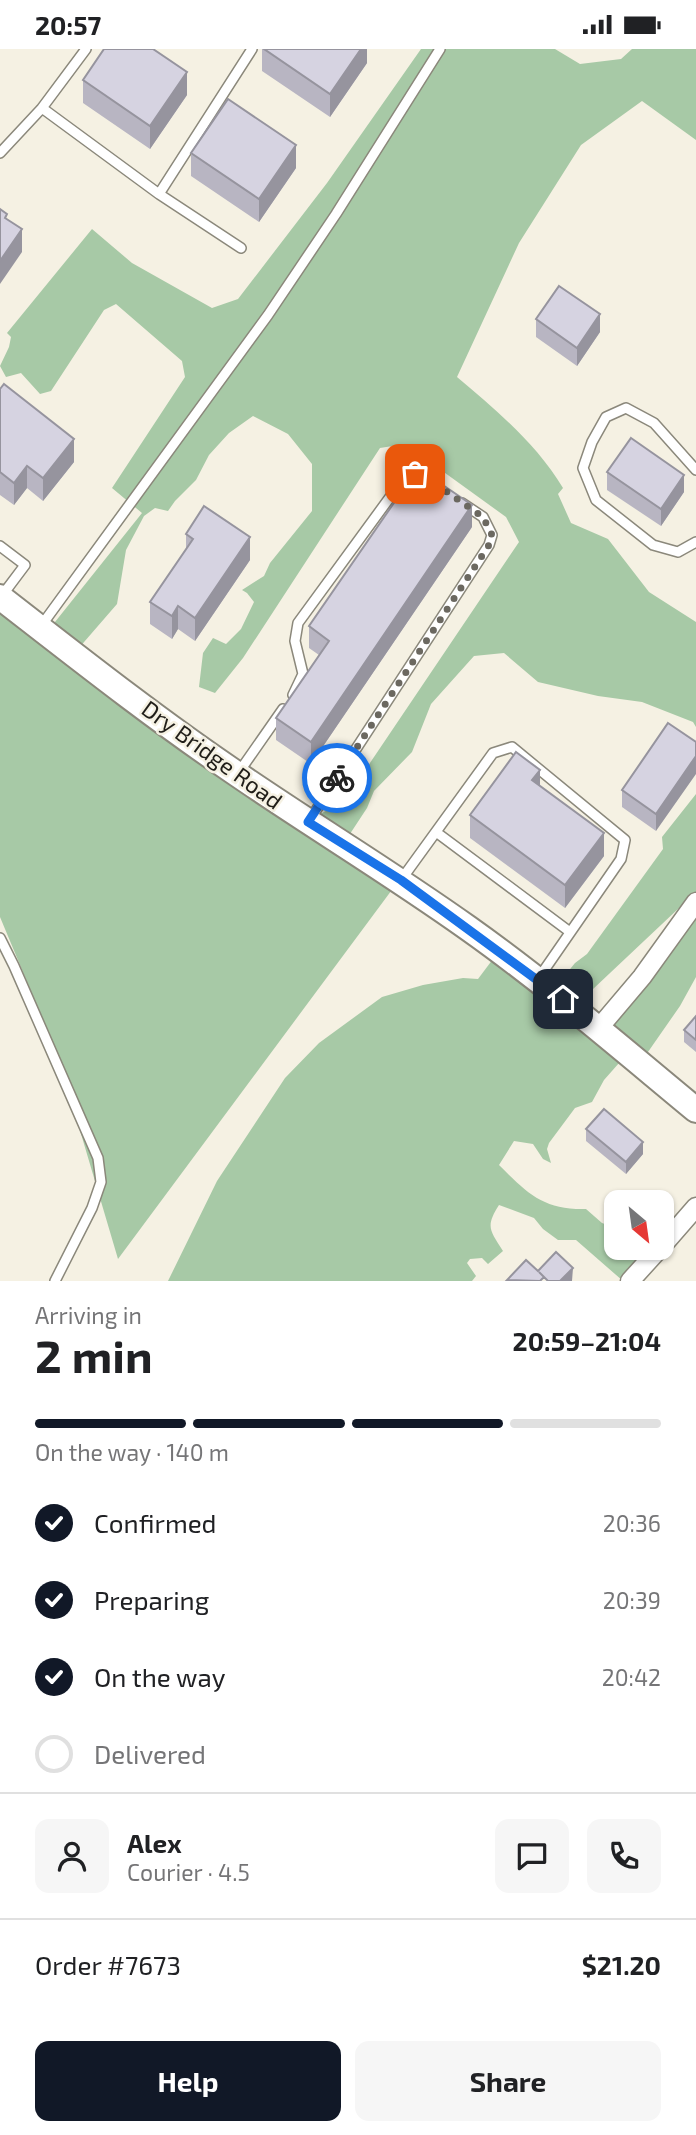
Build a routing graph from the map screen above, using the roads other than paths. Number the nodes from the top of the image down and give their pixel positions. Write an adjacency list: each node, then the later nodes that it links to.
1 (86, 49): 4 (lane)
2 (253, 49): 6 (lane)
3 (440, 49): 14 (lane)
4 (42, 108): 5 (lane); 6 (lane)
5 (0, 153)
6 (159, 194): 7 (lane)
7 (241, 249)
8 (696, 470): 11 (lane)
9 (433, 483): 15 (lane)
10 (453, 496): 16 (lane)
11 (696, 543)
12 (0, 546): 13 (lane)
13 (0, 597): 14 (street, Dry Bridge Road)
14 (39, 627): 15 (street, Dry Bridge Road)
15 (237, 774): 16 (street, Dry Bridge Road)
16 (308, 822): 18 (street, Dry Bridge Road)
17 (436, 832): 18 (lane); 20 (lane); 20 (lane)
18 (401, 880): 22 (street, Dry Bridge Road)
19 (696, 902): 23 (street)
20 (570, 932): 22 (lane)
21 (0, 938): 28 (lane)
22 (537, 979): 23 (street, Dry Bridge Road)
23 (598, 1028): 24 (street, Dry Bridge Road)
24 (696, 1110)
25 (696, 1207): 26 (street)
26 (674, 1232)
27 (649, 1260): 29 (street)
28 (55, 1281)
29 (630, 1281)

